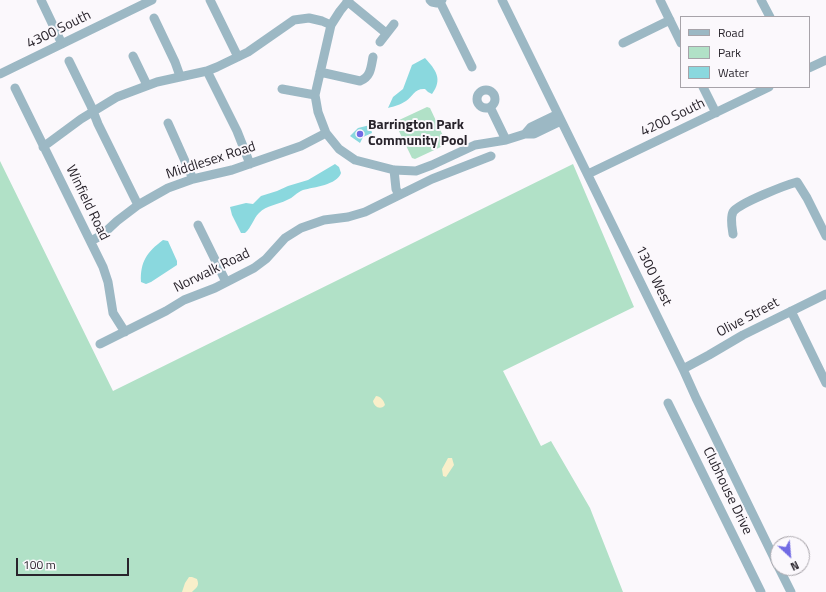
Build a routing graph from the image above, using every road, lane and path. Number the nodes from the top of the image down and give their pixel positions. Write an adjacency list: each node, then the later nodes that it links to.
1 (41, 0): 19 (street)
2 (152, 0): 19 (street, 4300 South)
3 (210, 0): 21 (street)
4 (430, 0): 9 (street)
5 (502, 0): 40 (street, 1300 West)
6 (660, 0): 12 (street)
7 (762, 0): 10 (street)
8 (348, 1): 14 (street); 15 (street)
9 (441, 1): 25 (street)
10 (770, 16)
11 (154, 18): 30 (street)
12 (670, 20): 16 (street); 18 (street)
13 (394, 24): 15 (street)
14 (331, 25): 21 (street); 28 (street)
15 (386, 33): 17 (street)
16 (680, 41)
17 (380, 42)
18 (622, 43)
19 (62, 44): 29 (street, 4300 South)
20 (133, 56): 31 (street)
21 (238, 57): 27 (street)
22 (373, 57): 28 (street)
23 (69, 60): 38 (street)
24 (826, 60): 26 (street)
25 (472, 67)
26 (810, 68)
27 (207, 71): 30 (street); 47 (street)
28 (320, 72): 36 (street)
29 (0, 74)
30 (180, 76): 31 (street)
31 (147, 85): 38 (street)
32 (15, 88): 44 (street, Winfield Road)
33 (704, 88): 39 (street)
34 (767, 88): 39 (street, 4200 South)
35 (282, 89): 36 (street)
36 (315, 95): 42 (street)
37 (490, 107): 43 (street)
38 (93, 111): 44 (street); 53 (street)
39 (716, 113): 50 (street, 4200 South)
40 (560, 117): 43 (street); 50 (street, 1300 West)
41 (168, 123): 51 (street)
42 (326, 133): 47 (street, Middlesex Road); 48 (street)
43 (506, 140): 46 (street)
44 (43, 147): 57 (street, Winfield Road)
45 (491, 156): 49 (street, Norwalk Road)
46 (445, 159): 48 (street); 49 (street)
47 (250, 164): 51 (street, Middlesex Road)
48 (394, 170): 52 (street)
49 (451, 172): 52 (street, Norwalk Road)
50 (588, 174): 63 (street, 1300 West)
51 (193, 179): 53 (street, Middlesex Road)
52 (399, 195): 58 (street, Norwalk Road)
53 (138, 205): 57 (street, Middlesex Road)
54 (198, 225): 58 (street)
55 (733, 234): 56 (street)
56 (826, 236)
57 (91, 241): 61 (street, Winfield Road)
58 (226, 282): 61 (street, Norwalk Road)
59 (826, 294): 60 (street, Olive Street)
60 (791, 311): 63 (street, Olive Street); 64 (street)
61 (125, 332): 62 (street, Norwalk Road)
62 (100, 344)
63 (684, 369): 66 (street, 1300 West)
64 (826, 383)
65 (668, 403): 68 (street, Clubhouse Drive)
66 (770, 549)
67 (783, 576): 69 (street, 1300 West)
68 (761, 592)
69 (791, 592)

